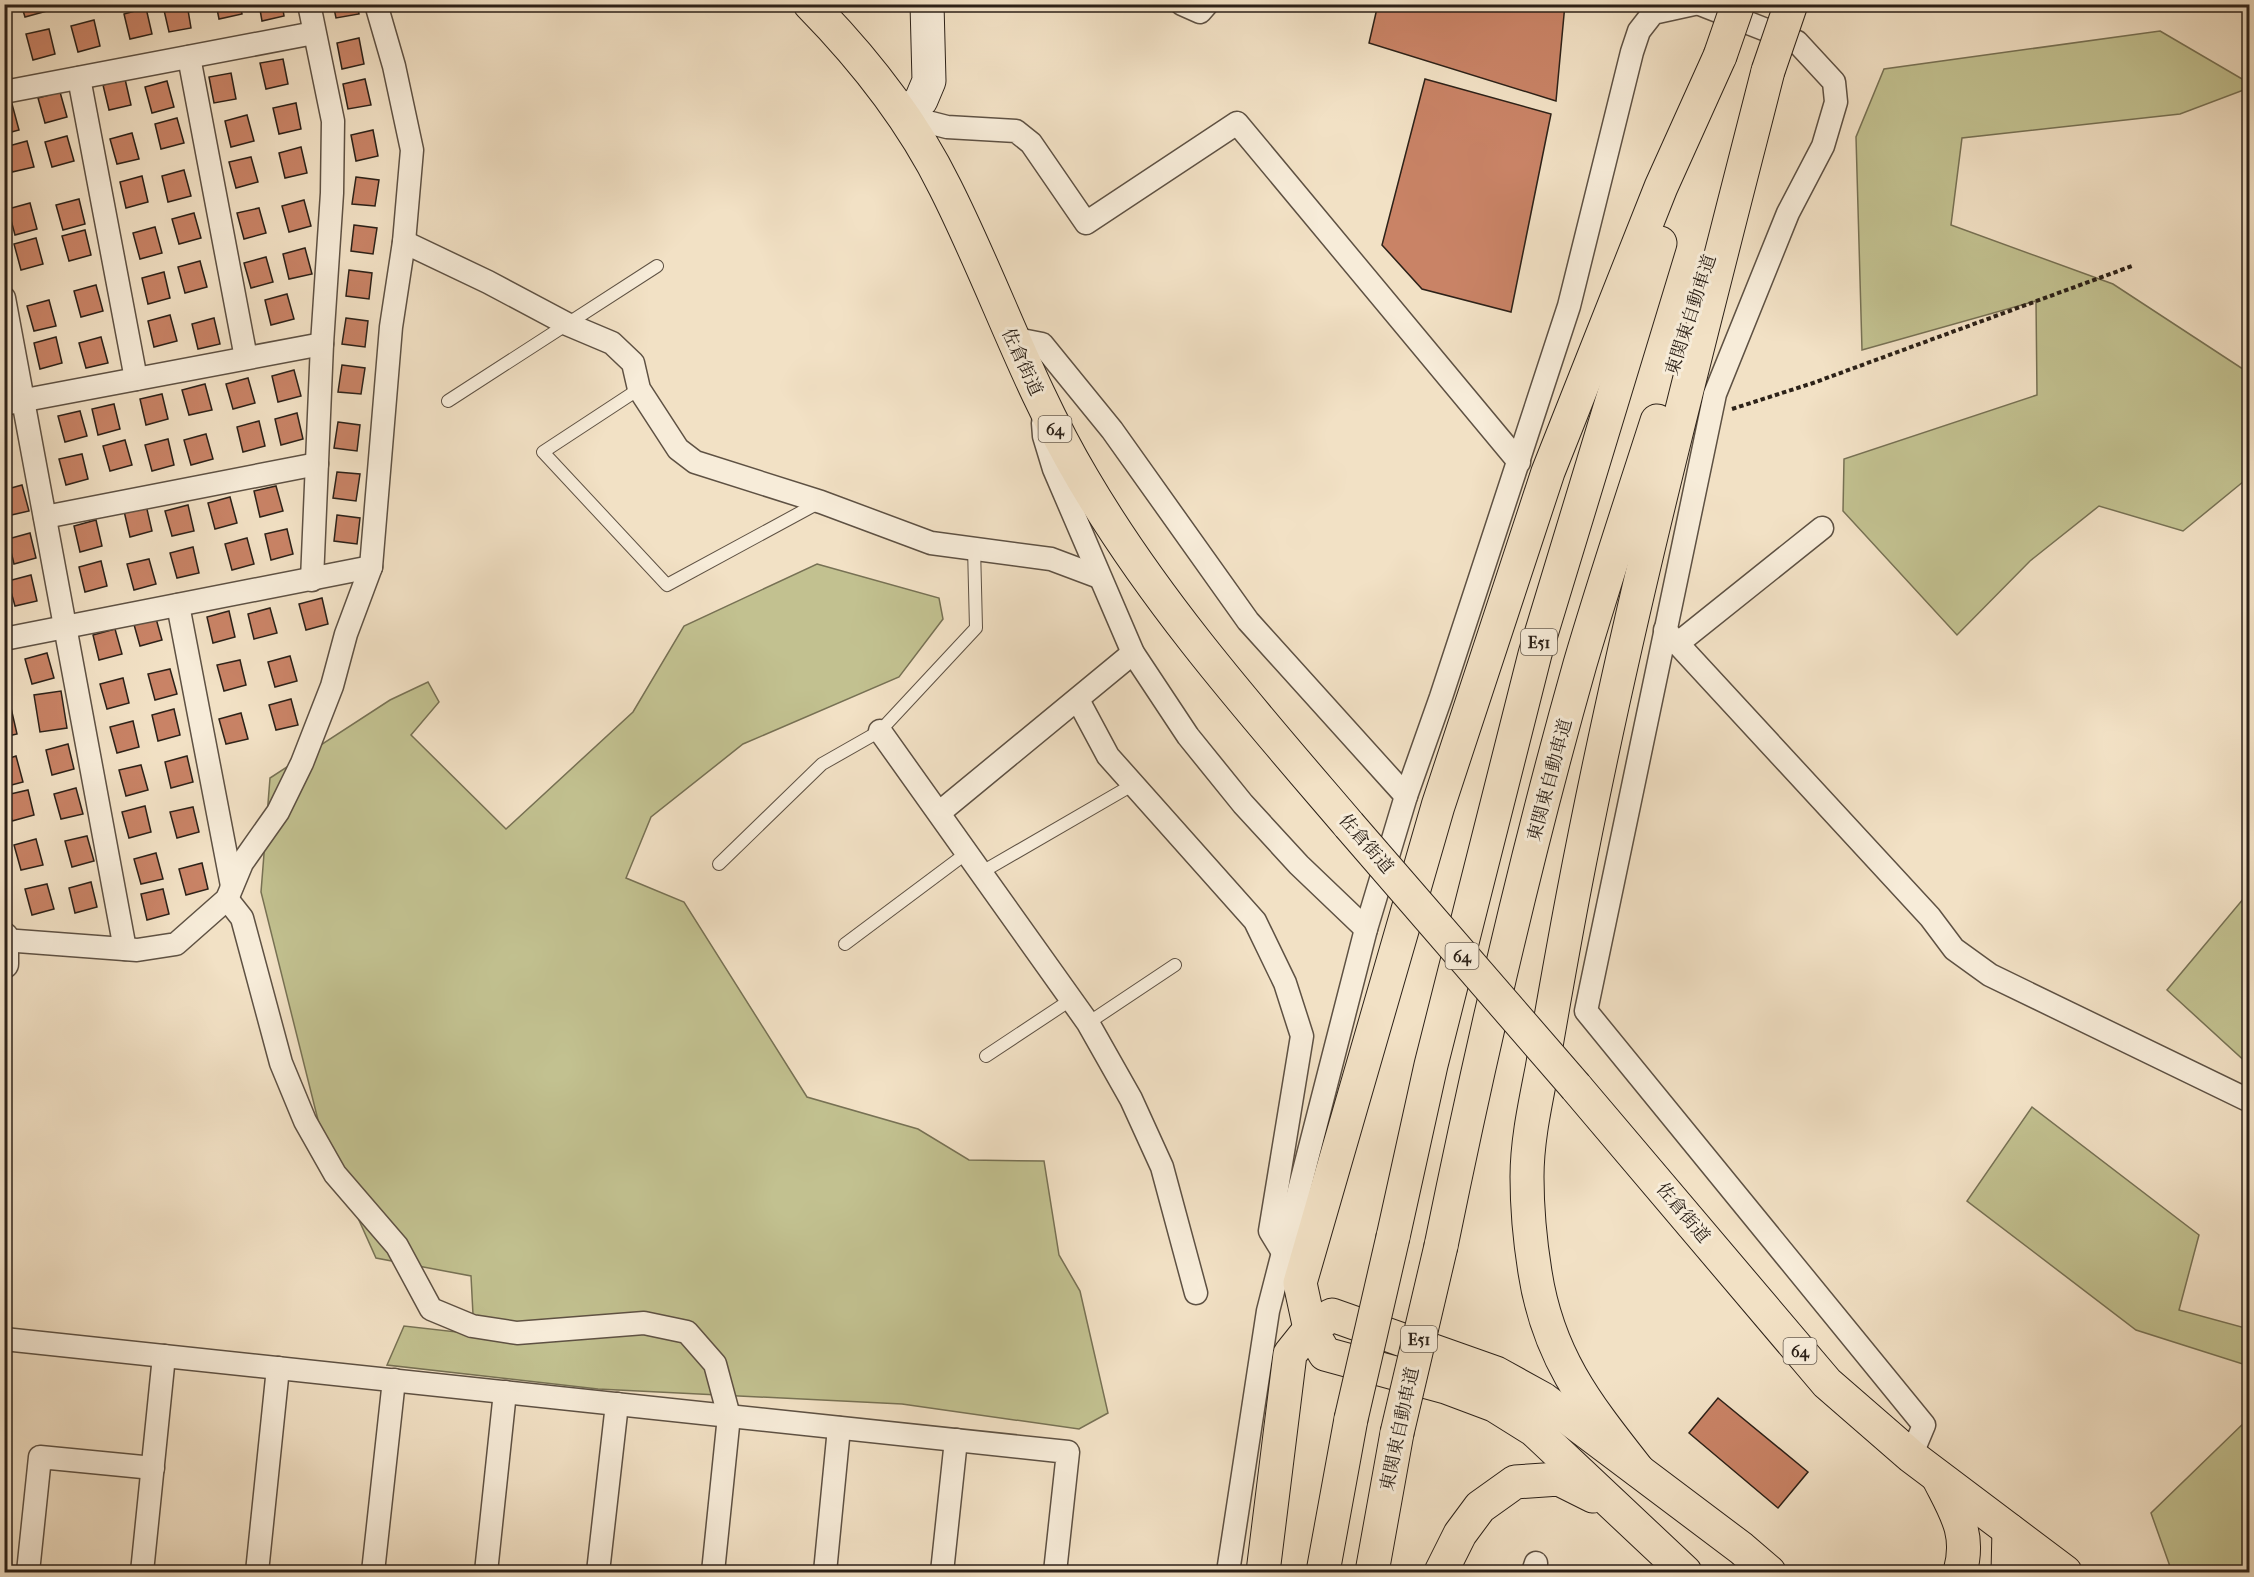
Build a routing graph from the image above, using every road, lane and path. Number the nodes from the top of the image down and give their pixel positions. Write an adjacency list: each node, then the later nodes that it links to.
1 (309, 4): 11 (street)
2 (376, 4): 18 (street)
3 (810, 4): 17 (main road, 佐倉街道 / 64)
4 (927, 4): 17 (main road)
5 (1182, 4): 6 (street)
6 (1207, 4)
7 (1694, 4): 32 (street)
8 (1700, 4): 31 (street)
9 (1738, 4): 12 (main road, E51, bridge)
10 (1791, 4): 14 (main road, 東関東自動車道 / E51, bridge)
11 (314, 33): 13 (street); 24 (street)
12 (1720, 56): 67 (main road); 96 (main road, E51, bridge)
13 (189, 57): 15 (street); 25 (street)
14 (1768, 71): 79 (main road); 97 (main road, 東関東自動車道 / E51, bridge)
15 (79, 78): 16 (street); 26 (street)
16 (4, 92)
17 (904, 116): 23 (main road, 佐倉街道 / 64); 32 (street)
18 (404, 242): 22 (street); 38 (street)
19 (657, 266): 22 (lane)
20 (2132, 266): 31 (path)
21 (4, 298): 29 (street)
22 (567, 324): 27 (street); 28 (lane)
23 (1011, 338): 30 (main road, 佐倉街道 / 64); 49 (street)
24 (322, 344): 25 (street); 33 (street)
25 (246, 358): 26 (street)
26 (136, 379): 29 (street)
27 (639, 389): 34 (street); 34 (lane)
28 (448, 400)
29 (14, 402): 35 (street)
30 (1042, 406): 39 (street); 77 (main road, 佐倉街道 / 64, bridge)
31 (1708, 417): 43 (street)
32 (1519, 462): 49 (street)
33 (317, 464): 35 (street); 40 (street)
34 (821, 502): 37 (street)
35 (45, 517): 42 (street)
36 (1822, 528): 43 (street)
37 (974, 548): 39 (street); 47 (lane)
38 (370, 567): 40 (street); 54 (street)
39 (1099, 578): 45 (street)
40 (312, 580): 41 (street)
41 (178, 605): 42 (street); 54 (street)
42 (65, 627): 44 (street); 58 (street)
43 (1671, 637): 64 (street); 77 (street)
44 (4, 639)
45 (1133, 653): 46 (street); 55 (street)
46 (1078, 700): 48 (street); 50 (street)
47 (880, 731): 50 (street); 52 (lane)
48 (1134, 784): 53 (lane); 65 (street)
49 (1406, 796): 55 (street)
50 (940, 812): 51 (street)
51 (968, 852): 53 (street); 57 (lane)
52 (719, 864)
53 (982, 872): 61 (street)
54 (230, 893): 58 (street); 74 (street)
55 (1366, 929): 65 (street)
56 (5, 939): 58 (street); 59 (street)
57 (845, 944)
58 (125, 949)
59 (4, 964)
60 (1175, 965): 62 (lane)
61 (1072, 999): 62 (street); 63 (lane)
62 (1088, 1023): 66 (street)
63 (986, 1056)
64 (2250, 1101)
65 (1284, 1254): 94 (street)
66 (1196, 1293)
67 (1311, 1329): 79 (main road); 81 (main road); 95 (main road)
68 (4, 1339): 69 (street)
69 (164, 1356): 70 (street); 78 (street)
70 (278, 1368): 71 (street); 86 (street)
71 (394, 1380): 72 (street); 87 (street)
72 (505, 1392): 73 (street); 88 (street)
73 (616, 1404): 74 (street); 89 (street)
74 (729, 1416): 75 (street); 90 (street)
75 (839, 1428): 76 (street); 91 (street)
76 (956, 1440): 92 (street); 93 (street)
77 (1911, 1456): 80 (main road, 佐倉街道 / 64)
78 (153, 1468): 84 (street); 85 (street)
79 (1638, 1470): 100 (main road)
80 (1938, 1477): 82 (main road, 佐倉街道 / 64); 101 (main road)
81 (1618, 1509): 98 (main road); 99 (main road)
82 (2009, 1530): 83 (main road, 佐倉街道 / 64); 102 (main road)
83 (2055, 1566): 103 (main road)
84 (28, 1572)
85 (142, 1572)
86 (257, 1572)
87 (373, 1572)
88 (486, 1572)
89 (598, 1572)
90 (713, 1572)
91 (825, 1572)
92 (942, 1572)
93 (1055, 1572)
94 (1228, 1572)
95 (1263, 1572)
96 (1323, 1572)
97 (1372, 1572)
98 (1441, 1572)
99 (1685, 1572)
100 (1769, 1572)
101 (1960, 1572)
102 (2008, 1572)
103 (2014, 1572)

